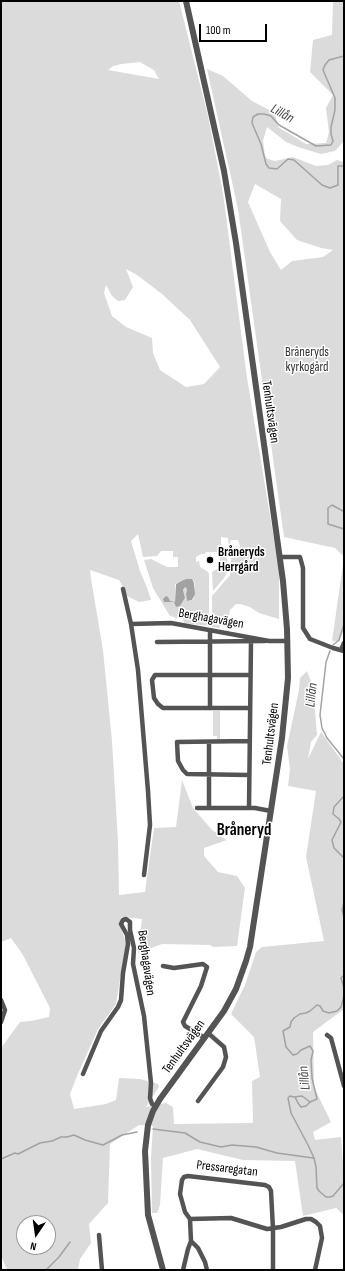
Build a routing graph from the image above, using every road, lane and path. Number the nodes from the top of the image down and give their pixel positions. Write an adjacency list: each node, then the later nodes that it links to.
1 (186, 1): 2 (street, Tenhultsvägen)
2 (280, 557): 7 (street, Tenhultsvägen); 12 (street)
3 (123, 589): 4 (street)
4 (131, 624): 5 (street, Berghagavägen); 25 (street)
5 (210, 631): 6 (street, Berghagavägen); 9 (street)
6 (269, 641): 7 (street, Berghagavägen); 10 (street)
7 (288, 641): 24 (street, Tenhultsvägen)
8 (156, 642): 9 (street)
9 (210, 642): 10 (street); 13 (street)
10 (251, 642): 14 (street)
11 (344, 643): 12 (street)
12 (343, 650)
13 (210, 675): 14 (street); 15 (street); 15 (street)
14 (250, 675): 16 (street)
15 (210, 708): 16 (street)
16 (250, 708): 17 (street)
17 (250, 741): 18 (street); 20 (street)
18 (210, 742): 19 (street); 19 (street)
19 (209, 774): 20 (street); 22 (street)
20 (249, 775): 23 (street)
21 (197, 808): 22 (street)
22 (209, 808): 23 (street)
23 (249, 808): 24 (street)
24 (271, 811): 29 (street, Tenhultsvägen)
25 (144, 875)
26 (163, 966): 29 (street)
27 (1, 1000): 28 (street)
28 (1, 1022)
29 (207, 1035): 33 (street); 34 (street, Tenhultsvägen)
30 (327, 1035): 32 (street)
31 (83, 1074): 34 (street, Berghagavägen)
32 (344, 1086)
33 (198, 1100)
34 (156, 1106): 40 (street, Tenhultsvägen)
35 (190, 1219): 36 (street); 36 (street, Pressaregatan); 38 (street)
36 (273, 1229): 43 (street); 44 (street)
37 (99, 1235): 39 (street)
38 (191, 1241): 41 (street); 42 (street)
39 (102, 1270)
40 (163, 1270)
41 (183, 1270)
42 (206, 1270)
43 (273, 1270)
44 (315, 1270)

